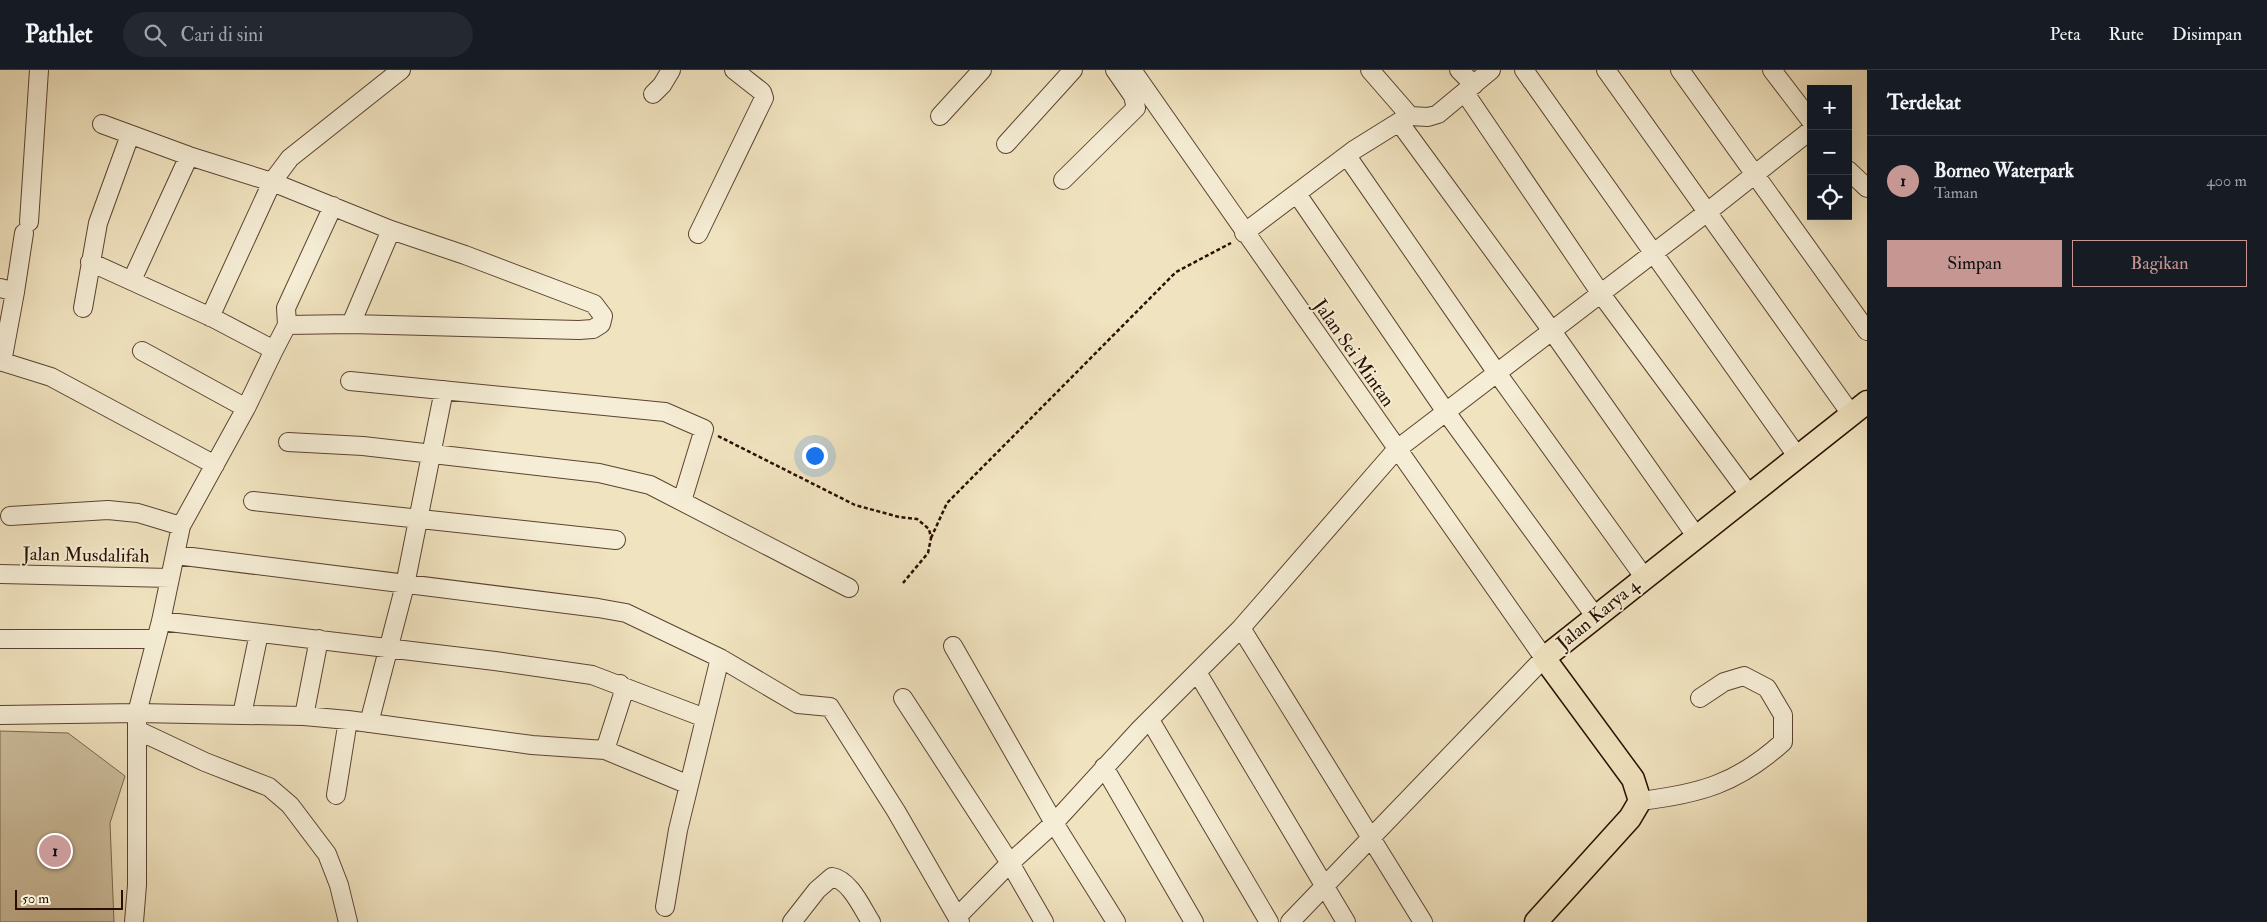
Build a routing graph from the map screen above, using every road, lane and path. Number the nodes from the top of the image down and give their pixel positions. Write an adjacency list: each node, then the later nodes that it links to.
1 (39, 70): 41 (street)
2 (401, 70): 30 (street)
3 (671, 70): 17 (street)
4 (734, 70): 37 (street)
5 (982, 70): 18 (street)
6 (1073, 70): 24 (street)
7 (1115, 70): 29 (street)
8 (1132, 70): 36 (street, Jalan Sei Mintan)
9 (1370, 70): 20 (street)
10 (1459, 70): 16 (street)
11 (1492, 70): 16 (street)
12 (1524, 70): 38 (street)
13 (1606, 70): 34 (street)
14 (1680, 70): 27 (street)
15 (1772, 70): 19 (street)
16 (1469, 89): 20 (street); 42 (street)
17 (653, 94)
18 (940, 116)
19 (1807, 116)
20 (1404, 119): 26 (street); 48 (street)
21 (102, 124): 23 (street)
22 (1807, 133): 27 (street)
23 (130, 135): 25 (street); 39 (street)
24 (1006, 144)
25 (188, 156): 30 (street); 40 (street)
26 (1347, 156): 32 (street); 52 (street)
27 (1755, 174): 34 (street); 47 (street)
28 (1852, 174): 31 (street)
29 (1063, 180)
30 (272, 182): 33 (street); 44 (street)
31 (1867, 188)
32 (1297, 194): 36 (street); 57 (street)
33 (333, 206): 35 (street); 46 (street)
34 (1706, 213): 38 (street); 56 (street)
35 (391, 230): 45 (street); 45 (street)
36 (1244, 233): 60 (street, Jalan Sei Mintan); 71 (path)
37 (698, 234)
38 (1654, 254): 42 (street); 62 (street)
39 (90, 262): 40 (street); 43 (street)
40 (132, 280): 44 (street)
41 (8, 290): 51 (street)
42 (1601, 294): 48 (street); 64 (street)
43 (83, 308)
44 (210, 317): 49 (street)
45 (351, 324): 46 (street)
46 (287, 325): 49 (street)
47 (1867, 331)
48 (1552, 332): 52 (street); 70 (street)
49 (274, 350): 55 (street)
50 (142, 351): 55 (street)
51 (1, 362): 63 (street)
52 (1498, 373): 57 (street); 75 (street)
53 (350, 381): 54 (street)
54 (444, 390): 58 (street); 61 (street)
55 (246, 408): 63 (street)
56 (1859, 408): 62 (main road, Jalan Karya 4)
57 (1446, 412): 60 (street); 80 (street)
58 (704, 429): 66 (street); 71 (path)
59 (288, 442): 61 (street)
60 (1396, 450): 82 (street); 90 (street, Jalan Sei Mintan)
61 (430, 454): 66 (street); 68 (street)
62 (1798, 456): 64 (main road, Jalan Karya 4)
63 (216, 464): 69 (street)
64 (1749, 494): 70 (main road, Jalan Karya 4)
65 (253, 501): 68 (street)
66 (682, 501): 79 (street)
67 (10, 516): 69 (street)
68 (418, 519): 72 (street); 78 (street)
69 (181, 526): 73 (street)
70 (1696, 536): 75 (main road, Jalan Karya 4)
71 (931, 538): 77 (path)
72 (616, 540)
73 (176, 555): 76 (street); 78 (street)
74 (0, 574): 76 (street, Jalan Musdalifah)
75 (1644, 577): 80 (main road, Jalan Karya 4)
76 (170, 578): 81 (street)
77 (903, 583)
78 (405, 585): 88 (street); 89 (street)
79 (849, 588)
80 (1595, 616): 90 (main road, Jalan Karya 4)
81 (161, 621): 83 (street); 85 (street)
82 (1241, 628): 91 (street); 109 (street)
83 (259, 632): 86 (street); 95 (street)
84 (0, 639): 85 (street)
85 (155, 640): 101 (street)
86 (319, 640): 88 (street); 97 (street)
87 (953, 646): 108 (street)
88 (388, 648): 92 (street); 102 (street)
89 (720, 658): 98 (street); 113 (street)
90 (1544, 658): 107 (main road, Jalan Karya 4); 109 (street)
91 (1198, 672): 100 (street); 111 (street)
92 (620, 684): 98 (street); 103 (street)
93 (904, 698): 110 (street)
94 (1700, 698): 107 (street)
95 (242, 715): 97 (street); 101 (street)
96 (0, 716): 101 (street)
97 (304, 716): 99 (street)
98 (705, 718): 105 (street)
99 (348, 720): 102 (street); 106 (street)
100 (1150, 720): 104 (street); 121 (street)
101 (137, 722): 114 (street); 115 (street)
102 (369, 723): 103 (street)
103 (605, 750): 105 (street)
104 (1104, 767): 108 (street); 120 (street)
105 (689, 784): 112 (street)
106 (336, 795)
107 (1640, 801): 125 (main road)
108 (1054, 823): 110 (street); 119 (street)
109 (1371, 838): 111 (street); 124 (street)
110 (1010, 863): 113 (street); 118 (street)
111 (1324, 887): 122 (street); 123 (street)
112 (665, 907)
113 (958, 919)
114 (134, 922)
115 (348, 922)
116 (792, 922): 117 (street)
117 (871, 922)
118 (1044, 922)
119 (1116, 922)
120 (1194, 922)
121 (1269, 922)
122 (1290, 922)
123 (1346, 922)
124 (1423, 922)
125 (1536, 922)

